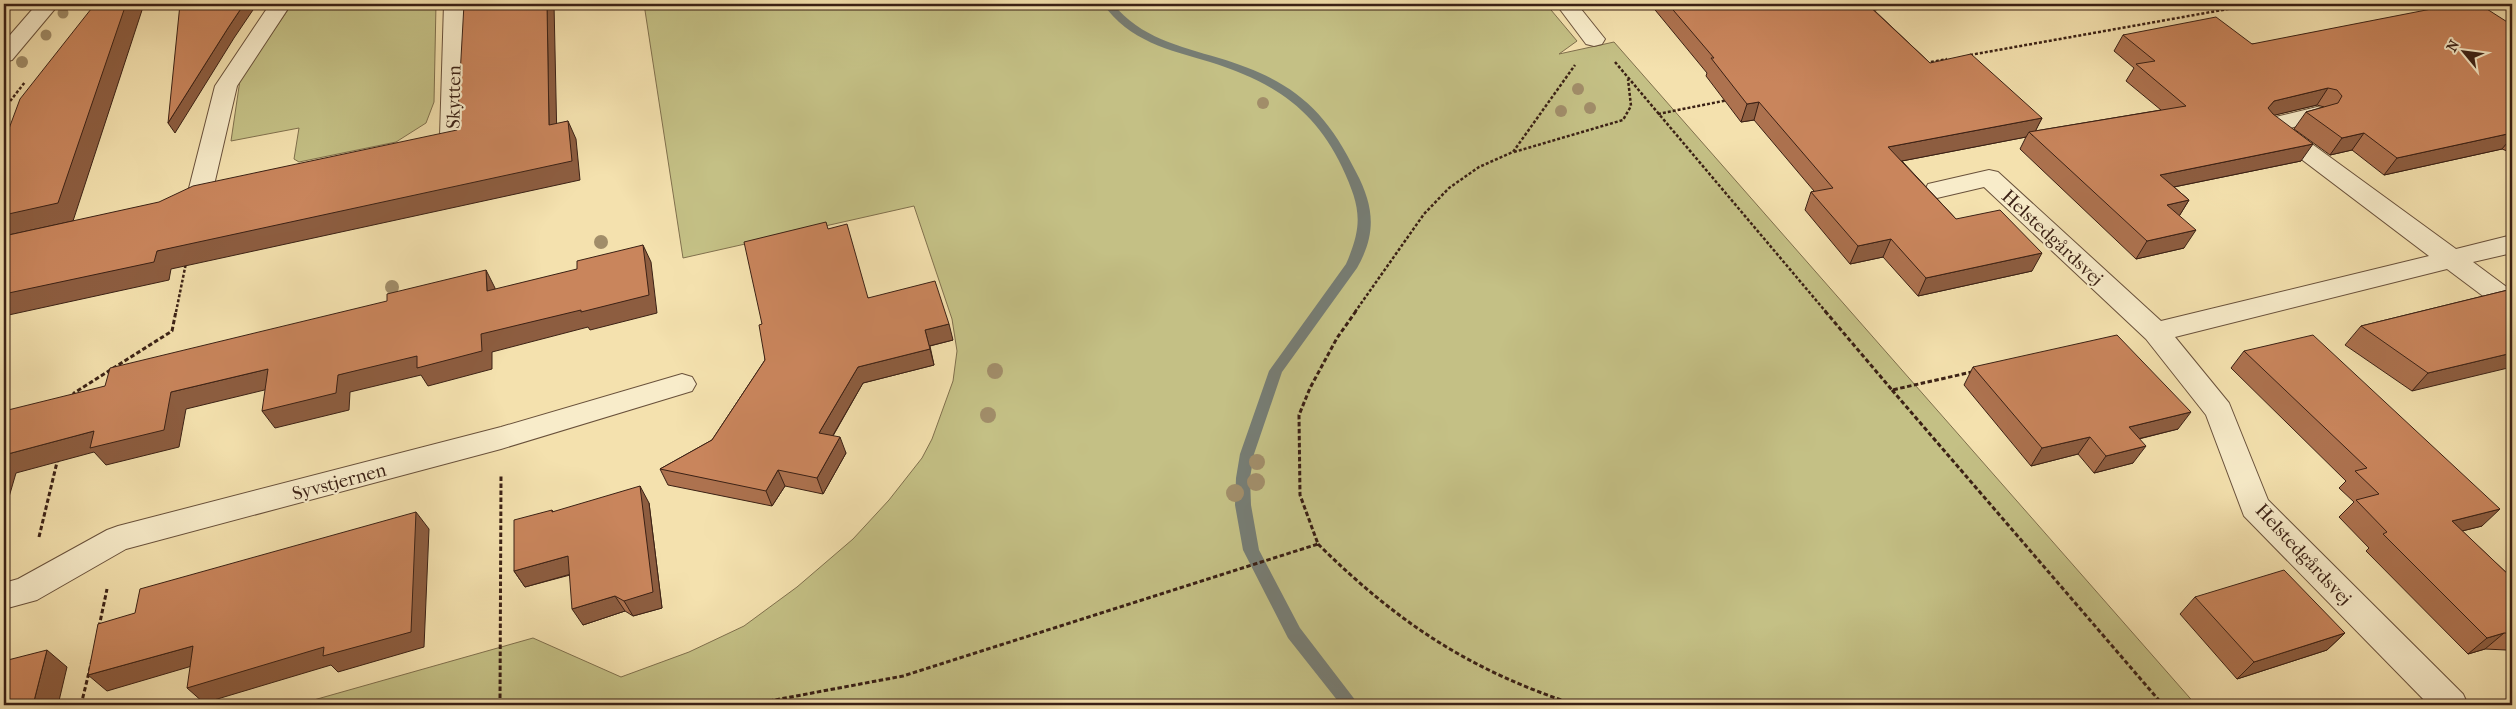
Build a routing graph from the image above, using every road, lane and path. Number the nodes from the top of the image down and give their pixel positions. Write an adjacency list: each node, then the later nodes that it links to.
1 (48, 4): 9 (street)
2 (280, 4): 21 (street)
3 (455, 4): 17 (street, Skytten)
4 (1566, 4): 8 (street)
5 (2256, 4): 6 (path)
6 (2190, 16): 7 (path); 10 (path)
7 (2197, 22)
8 (1594, 39): 13 (path); 18 (path)
9 (4, 55)
10 (1968, 56)
11 (1948, 59): 12 (path)
12 (1920, 64)
13 (1627, 76): 15 (path); 18 (path)
14 (1735, 99): 15 (path)
15 (1657, 114): 28 (path)
16 (2318, 114): 23 (street)
17 (403, 152)
18 (1513, 152): 33 (path)
19 (248, 186): 21 (street)
20 (1937, 190): 25 (street, Helstedgårdsvej)
21 (189, 202): 29 (path)
22 (2512, 244): 23 (street)
23 (2449, 259): 24 (street); 25 (street)
24 (2512, 304)
25 (2156, 332): 42 (street, Helstedgårdsvej)
26 (1976, 371): 28 (path)
27 (682, 384): 30 (street, Syvstjernen)
28 (1892, 390): 41 (path)
29 (72, 402)
30 (501, 438): 32 (street, Syvstjernen); 38 (path)
31 (60, 449): 34 (path)
32 (118, 539): 34 (street, Syvstjernen); 35 (path)
33 (1318, 544): 39 (path); 40 (path)
34 (15, 593)
35 (97, 637)
36 (92, 656): 37 (path)
37 (81, 705)
38 (500, 705)
39 (748, 705)
40 (1576, 705)
41 (2163, 705)
42 (2451, 705)

